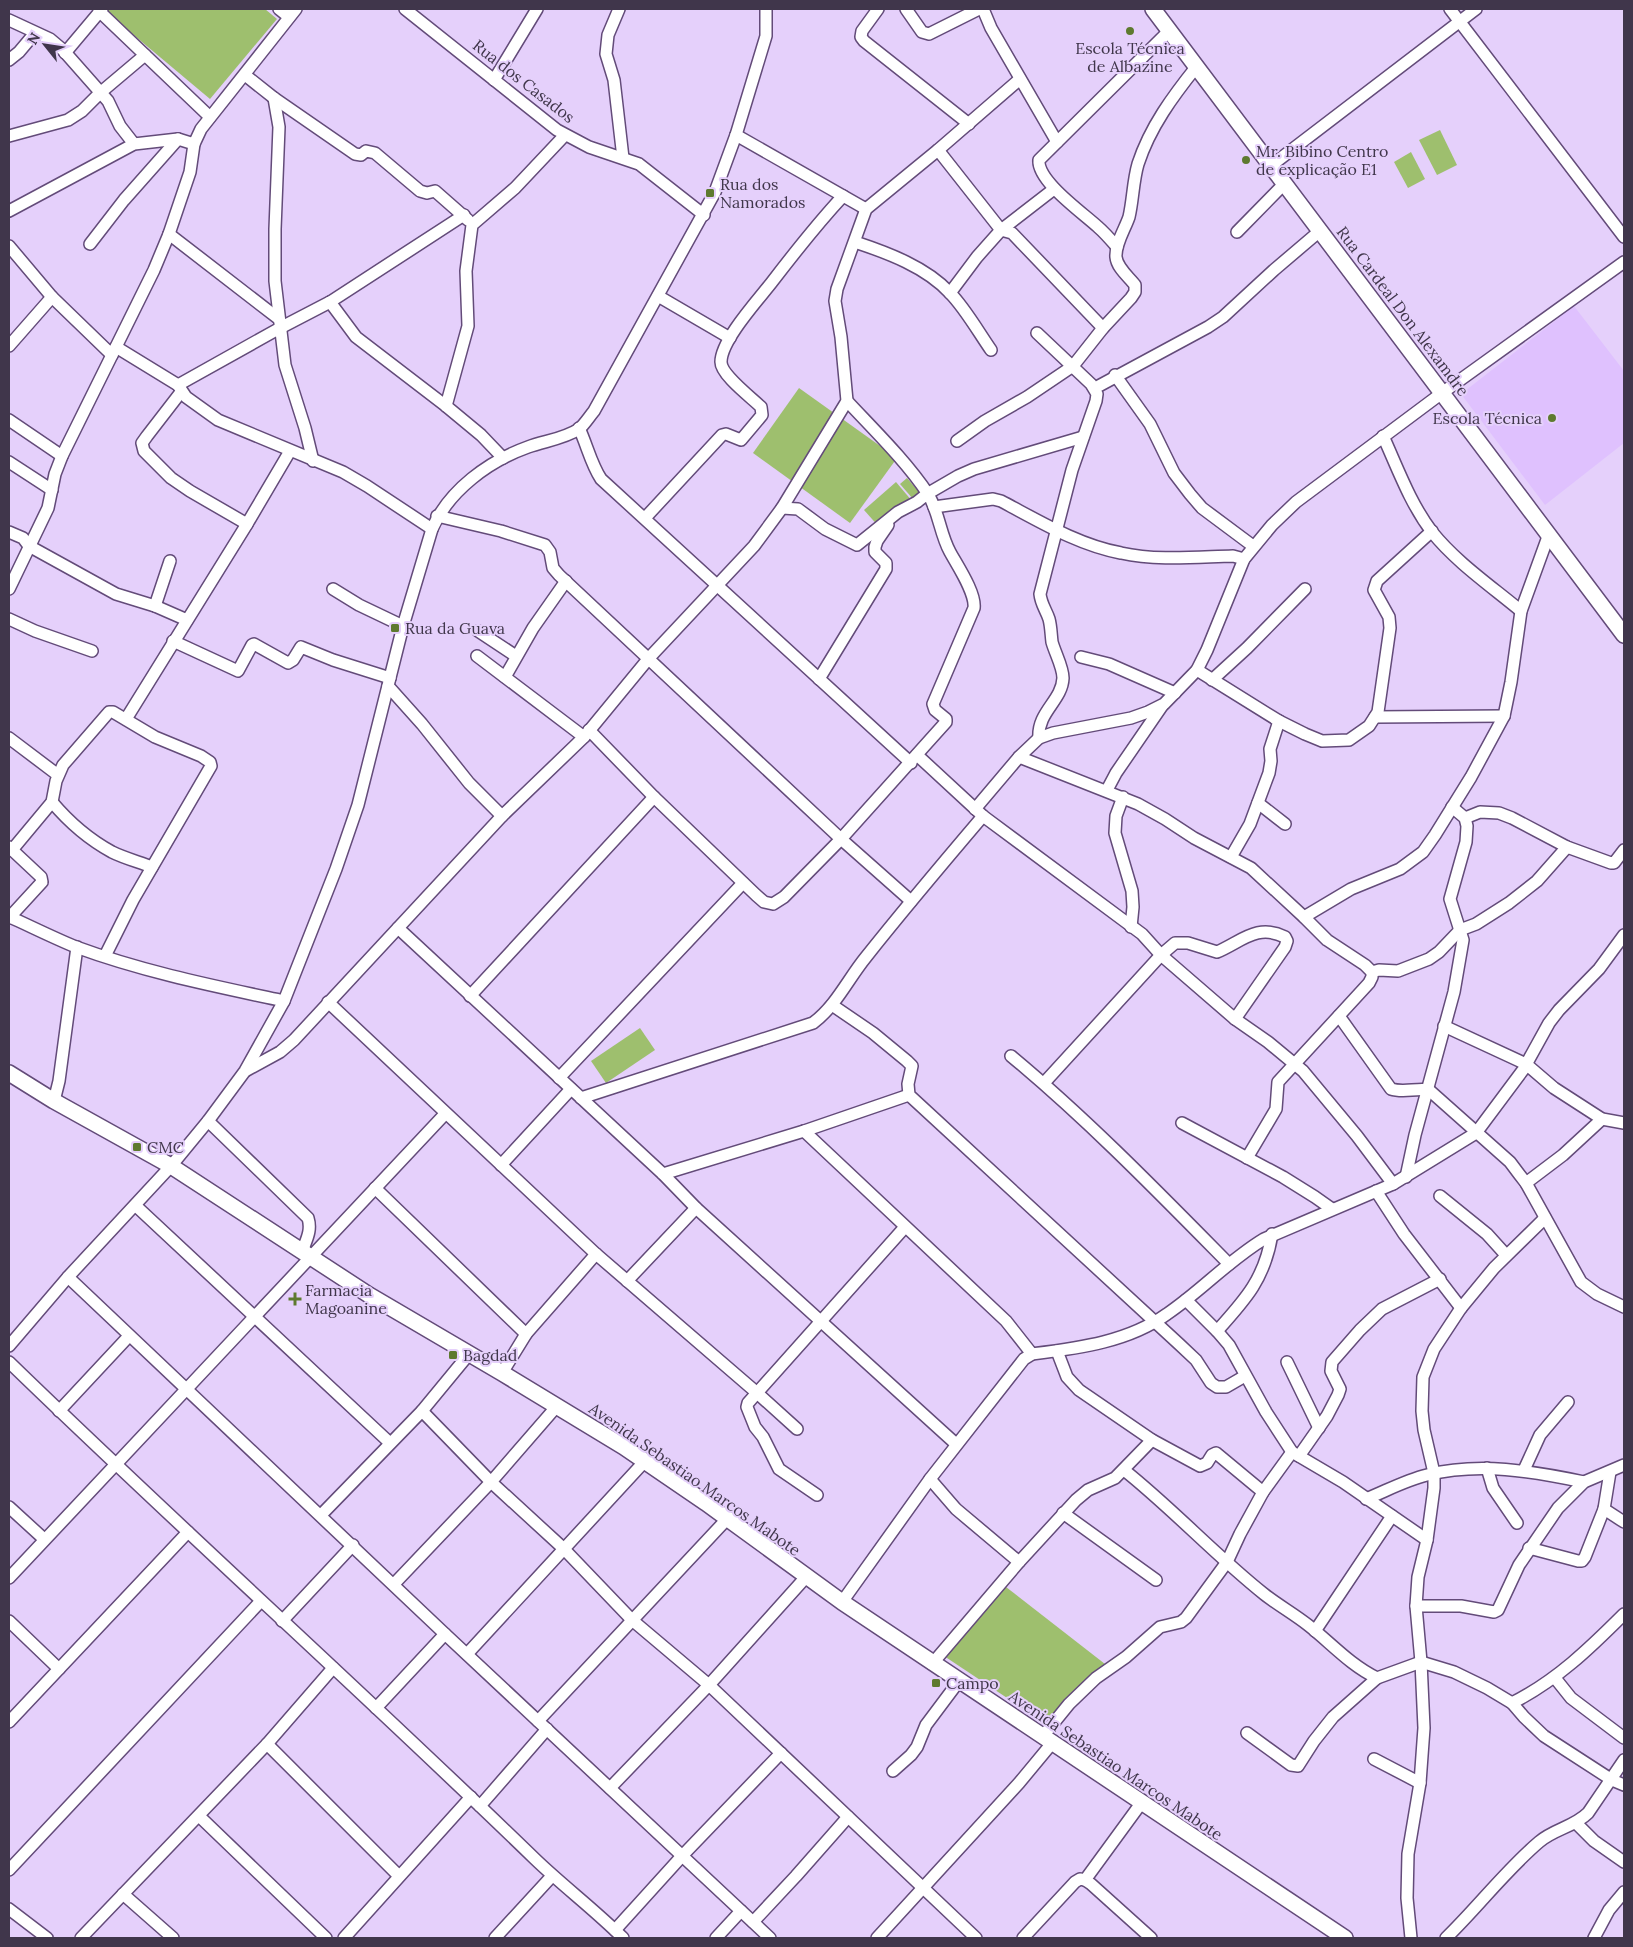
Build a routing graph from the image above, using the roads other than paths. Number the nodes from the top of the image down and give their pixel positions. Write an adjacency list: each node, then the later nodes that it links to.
1 (279, 9): 13 (street)
2 (405, 9): 24 (street, Rua dos Casados)
3 (537, 9): 24 (street)
4 (619, 9): 37 (street)
5 (766, 9): 30 (street)
6 (878, 9): 28 (street)
7 (906, 9): 8 (street)
8 (981, 9): 23 (street)
9 (1153, 9): 16 (main road, Rua Cardeal Don Alexamdre)
10 (1450, 9): 15 (street)
11 (1476, 9): 15 (street)
12 (101, 10): 18 (street); 19 (street)
13 (292, 13): 22 (street)
14 (9, 20): 17 (street)
15 (1459, 22): 38 (street); 51 (street)
16 (1170, 30): 21 (main road, Rua Cardeal Don Alexamdre); 33 (street)
17 (35, 33): 18 (street); 20 (street)
18 (65, 53): 25 (street)
19 (145, 55): 25 (street); 27 (street)
20 (9, 60)
21 (1197, 66): 38 (main road, Rua Cardeal Don Alexamdre); 55 (street)
22 (245, 75): 26 (street); 27 (street)
23 (1020, 79): 28 (street); 33 (street)
24 (494, 80): 29 (street, Rua dos Casados)
25 (100, 93): 31 (street); 34 (street)
26 (274, 98): 44 (street); 61 (street)
27 (210, 117): 35 (street)
28 (969, 124): 36 (street)
29 (565, 135): 37 (street, Rua dos Casados); 46 (street)
30 (736, 135): 41 (street); 45 (street)
31 (9, 136)
32 (178, 140): 34 (street); 35 (street); 53 (street)
33 (1056, 142): 40 (street)
34 (134, 144): 43 (street)
35 (194, 144): 50 (street)
36 (938, 150): 42 (street); 47 (street)
37 (623, 158): 45 (street, Rua dos Casados)
38 (1272, 165): 39 (main road, Rua Cardeal Don Alexamdre)
39 (1285, 182): 48 (main road, Rua Cardeal Don Alexamdre); 49 (street)
40 (1054, 189): 47 (street); 55 (street)
41 (843, 196): 42 (street); 64 (street)
42 (866, 209): 52 (street)
43 (9, 211)
44 (464, 215): 46 (street); 60 (street)
45 (704, 215): 58 (street)
46 (472, 225): 74 (street)
47 (1001, 230): 57 (street); 62 (street)
48 (1320, 230): 69 (street); 72 (main road, Rua Cardeal Don Alexamdre)
49 (1237, 232)
50 (169, 234): 61 (street); 67 (street)
51 (1624, 237)
52 (855, 242): 57 (street); 73 (street)
53 (90, 244)
54 (9, 246): 59 (street)
55 (1117, 247): 62 (street)
56 (1624, 262): 72 (street)
57 (950, 293): 66 (street)
58 (658, 296): 64 (street); 76 (street)
59 (52, 297): 65 (street); 67 (street)
60 (330, 302): 61 (street); 74 (street)
61 (280, 324): 70 (street); 83 (street)
62 (1102, 328): 68 (street)
63 (1037, 333): 68 (street)
64 (730, 338): 91 (street)
65 (9, 346)
66 (991, 350)
67 (114, 351): 70 (street); 81 (street)
68 (1073, 366): 71 (street); 79 (street)
69 (1115, 376): 71 (street); 99 (street)
70 (179, 388): 80 (street); 92 (street)
71 (1095, 388): 78 (street)
72 (1442, 393): 77 (street); 97 (main road, Rua Cardeal Don Alexamdre)
73 (847, 401): 86 (street); 88 (street)
74 (446, 406): 82 (street)
75 (9, 420): 81 (street)
76 (579, 428): 82 (street); 91 (street)
77 (1383, 436): 96 (street); 99 (street)
78 (1083, 437): 86 (street); 94 (street)
79 (957, 441)
80 (290, 451): 83 (street); 92 (street)
81 (62, 456): 85 (street)
82 (502, 458): 90 (street)
83 (313, 460): 93 (street)
84 (9, 462): 85 (street)
85 (52, 490): 98 (street)
86 (927, 494): 87 (street); 89 (street)
87 (934, 507): 94 (street); 135 (street)
88 (782, 508): 89 (street); 103 (street)
89 (898, 512): 122 (street)
90 (437, 516): 93 (street); 102 (street)
91 (645, 518): 103 (street)
92 (247, 524): 110 (street)
93 (432, 529): 111 (street)
94 (1057, 530): 100 (street); 133 (street)
95 (9, 532): 98 (street)
96 (1432, 532): 108 (street); 128 (street)
97 (1549, 534): 108 (street); 113 (main road, Rua Cardeal Don Alexamdre)
98 (29, 546): 104 (street); 107 (street)
99 (1253, 546): 100 (street)
100 (1244, 559): 120 (street)
101 (170, 561): 107 (street)
102 (566, 581): 117 (street); 119 (street)
103 (718, 585): 119 (street); 122 (street)
104 (9, 589)
105 (333, 589): 111 (street)
106 (1305, 589): 123 (street)
107 (155, 606): 110 (street)
108 (1521, 611): 127 (street)
109 (9, 619): 115 (street)
110 (187, 620): 114 (street)
111 (403, 626): 124 (street)
112 (478, 631): 117 (street)
113 (1624, 633)
114 (173, 641): 124 (street); 129 (street)
115 (92, 651)
116 (477, 656): 121 (street)
117 (516, 656): 121 (street)
118 (1081, 657): 125 (street)
119 (649, 658): 131 (street); 147 (street)
120 (1197, 670): 123 (street); 125 (street)
121 (505, 678): 131 (street)
122 (819, 679): 135 (street)
123 (1212, 680): 130 (street)
124 (389, 682): 144 (street); 166 (street)
125 (1175, 693): 126 (street)
126 (1164, 704): 133 (street); 137 (street)
127 (1504, 716): 128 (street); 142 (street)
128 (1375, 717): 130 (street)
129 (126, 719): 136 (street); 152 (street)
130 (1280, 721): 141 (street)
131 (586, 733): 138 (street); 144 (street)
132 (9, 738): 136 (street)
133 (1039, 738): 134 (street)
134 (1019, 757): 137 (street); 143 (street)
135 (914, 759): 143 (street); 147 (street)
136 (58, 775): 140 (street)
137 (1107, 790): 139 (street)
138 (654, 797): 153 (street); 165 (street)
139 (1123, 797): 151 (street); 157 (street)
140 (52, 802): 149 (street); 152 (street)
141 (1258, 803): 146 (street); 151 (street)
142 (1452, 807): 145 (street); 155 (street)
143 (979, 812): 154 (street); 157 (street)
144 (502, 816): 158 (street)
145 (1465, 818): 148 (street); 159 (street)
146 (1286, 824)
147 (841, 838): 153 (street); 154 (street)
148 (1567, 847): 150 (street); 159 (street)
149 (10, 849): 156 (street)
150 (1624, 850)
151 (1231, 857): 155 (street)
152 (152, 868): 163 (street)
153 (743, 883): 177 (street)
154 (911, 901): 168 (street)
155 (1304, 917): 164 (street)
156 (9, 918): 161 (street)
157 (1131, 927): 162 (street)
158 (398, 928): 165 (street); 167 (street)
159 (1460, 930): 164 (street); 171 (street)
160 (1624, 935): 174 (street)
161 (77, 947): 163 (street); 183 (street)
162 (1161, 955): 170 (street); 170 (street); 178 (street)
163 (105, 956): 166 (street)
164 (1372, 972): 169 (street)
165 (470, 996): 177 (street)
166 (284, 1001): 175 (street)
167 (328, 1002): 175 (street); 184 (street)
168 (832, 1005): 181 (street); 182 (street)
169 (1339, 1016): 173 (street); 180 (street)
170 (1235, 1019): 173 (street)
171 (1444, 1026): 174 (street); 180 (street)
172 (1011, 1056): 178 (street)
173 (1295, 1064): 191 (street); 197 (street)
174 (1526, 1064): 185 (street); 190 (street)
175 (245, 1071): 186 (street)
176 (9, 1073): 183 (main road, Avenida Sebastiao Marcos Mabote)
177 (559, 1078): 179 (street)
178 (1044, 1083): 210 (street)
179 (571, 1088): 182 (street); 192 (street)
180 (1428, 1090): 190 (street); 195 (street)
181 (909, 1095): 189 (street); 219 (street)
182 (581, 1098): 194 (street)
183 (54, 1101): 193 (main road, Avenida Sebastiao Marcos Mabote)
184 (446, 1114): 192 (street); 198 (street)
185 (1602, 1119): 188 (street); 196 (street)
186 (208, 1121): 193 (street); 208 (street)
187 (1182, 1123): 191 (street)
188 (1624, 1123)
189 (804, 1131): 194 (street); 205 (street)
190 (1476, 1133): 195 (street); 196 (street)
191 (1247, 1158): 203 (street)
192 (501, 1165): 207 (street)
193 (172, 1166): 201 (street); 208 (main road, Avenida Sebastiao Marcos Mabote)
194 (662, 1174): 202 (street)
195 (1406, 1177): 197 (street)
196 (1526, 1183): 204 (street)
197 (1393, 1184): 199 (street)
198 (375, 1188): 208 (street); 221 (street)
199 (1376, 1191): 203 (street); 212 (street)
200 (1440, 1196): 209 (street)
201 (136, 1206): 211 (street); 217 (street)
202 (696, 1208): 213 (street); 218 (street)
203 (1332, 1210): 206 (street)
204 (1545, 1218): 209 (street); 215 (street)
205 (905, 1227): 218 (street); 226 (street)
206 (1272, 1234): 210 (street); 220 (street)
207 (596, 1254): 213 (street); 221 (street)
208 (306, 1255): 217 (street); 225 (main road, Avenida Sebastiao Marcos Mabote)
209 (1506, 1255): 216 (street)
210 (1229, 1264): 214 (street)
211 (68, 1277): 222 (street); 223 (street)
212 (1440, 1279): 216 (street); 237 (street)
213 (627, 1281): 232 (street)
214 (1186, 1300): 219 (street); 220 (street)
215 (1624, 1307)
216 (1461, 1308): 250 (street)
217 (256, 1317): 231 (street); 240 (street)
218 (821, 1322): 232 (street); 241 (street)
219 (1155, 1322): 224 (street); 230 (street)
220 (1218, 1331): 230 (street)
221 (526, 1334): 229 (street)
222 (130, 1336): 231 (street); 235 (street)
223 (9, 1346)
224 (1057, 1351): 226 (street); 239 (street)
225 (469, 1354): 229 (main road, Avenida Sebastiao Marcos Mabote); 236 (street)
226 (1032, 1354): 241 (street)
227 (9, 1362): 235 (street)
228 (1287, 1362): 237 (street)
229 (502, 1373): 234 (main road, Avenida Sebastiao Marcos Mabote)
230 (1245, 1376): 242 (street)
231 (188, 1389): 245 (street); 260 (street)
232 (756, 1392): 238 (street); 255 (street)
233 (1568, 1402): 248 (street)
234 (557, 1406): 243 (main road, Avenida Sebastiao Marcos Mabote); 252 (street)
235 (58, 1411): 245 (street)
236 (422, 1411): 240 (street); 252 (street)
237 (1319, 1428): 242 (street)
238 (796, 1429)
239 (1152, 1440): 247 (street); 254 (street)
240 (390, 1443): 260 (street)
241 (956, 1444): 251 (street)
242 (1295, 1454): 254 (street); 256 (street)
243 (645, 1461): 262 (main road, Avenida Sebastiao Marcos Mabote); 269 (street)
244 (1624, 1465): 249 (street)
245 (116, 1466): 265 (street); 266 (street)
246 (1487, 1468): 248 (street); 250 (street); 264 (street)
247 (1124, 1470): 259 (street); 272 (street)
248 (1524, 1470): 253 (street)
249 (1610, 1472): 253 (street); 258 (street)
250 (1434, 1474): 256 (street); 267 (street)
251 (930, 1478): 271 (street); 278 (street)
252 (492, 1482): 269 (street); 276 (street)
253 (1584, 1482): 270 (street)
254 (1263, 1492): 272 (street)
255 (817, 1495)
256 (1366, 1499): 261 (street)
257 (9, 1507): 266 (street)
258 (1604, 1508): 263 (street); 270 (street)
259 (1063, 1513): 271 (street); 275 (street)
260 (321, 1515): 268 (street)
261 (1392, 1516): 267 (street); 284 (street)
262 (727, 1519): 273 (main road, Avenida Sebastiao Marcos Mabote); 281 (street)
263 (1624, 1522)
264 (1517, 1524)
265 (188, 1532): 277 (street); 290 (street)
266 (44, 1539): 274 (street)
267 (1427, 1540): 279 (street)
268 (353, 1545): 276 (street); 283 (street)
269 (563, 1548): 281 (street); 286 (street)
270 (1529, 1548): 279 (street)
271 (1019, 1562): 288 (street)
272 (1226, 1562): 284 (street); 302 (street)
273 (806, 1577): 278 (main road, Avenida Sebastiao Marcos Mabote); 294 (street)
274 (9, 1578)
275 (1156, 1580)
276 (394, 1584): 285 (street)
277 (261, 1601): 283 (street); 320 (street)
278 (842, 1602): 288 (main road, Avenida Sebastiao Marcos Mabote)
279 (1416, 1606): 287 (street)
280 (1624, 1614): 292 (street)
281 (632, 1620): 294 (street); 297 (street)
282 (9, 1621): 290 (street)
283 (282, 1621): 289 (street)
284 (1315, 1630): 291 (street)
285 (445, 1634): 286 (street); 296 (street)
286 (467, 1654): 297 (street)
287 (1421, 1662): 291 (street); 295 (street); 309 (street)
288 (932, 1664): 293 (main road, Avenida Sebastiao Marcos Mabote)
289 (333, 1668): 296 (street); 303 (street)
290 (59, 1669): 298 (street)
291 (1377, 1678): 300 (street)
292 (1555, 1678): 295 (street); 301 (street)
293 (959, 1681): 302 (main road, Avenida Sebastiao Marcos Mabote); 307 (street)
294 (710, 1684): 304 (street); 311 (street)
295 (1512, 1702): 308 (street)
296 (376, 1708): 312 (street)
297 (538, 1720): 299 (street)
298 (9, 1722)
299 (547, 1729): 311 (street); 314 (street)
300 (1247, 1733)
301 (1624, 1738)
302 (1048, 1739): 313 (main road, Avenida Sebastiao Marcos Mabote); 324 (street)
303 (267, 1744): 315 (street); 321 (street)
304 (781, 1753): 316 (street); 318 (street)
305 (1374, 1759): 309 (street)
306 (1624, 1760): 308 (street)
307 (893, 1771)
308 (1612, 1780): 310 (street); 317 (street)
309 (1420, 1784): 344 (street)
310 (1624, 1785)
311 (610, 1788): 318 (street)
312 (471, 1797): 314 (street); 321 (street)
313 (1142, 1802): 323 (street); 343 (main road, Avenida Sebastiao Marcos Mabote)
314 (480, 1806): 322 (street)
315 (199, 1816): 326 (street); 334 (street)
316 (848, 1817): 324 (street); 329 (street)
317 (1576, 1823): 319 (street); 345 (street)
318 (682, 1856): 328 (street); 330 (street)
319 (1624, 1862)
320 (9, 1870)
321 (399, 1876): 335 (street)
322 (552, 1876): 330 (street); 336 (street)
323 (1085, 1880): 341 (street); 342 (street)
324 (923, 1889): 339 (street); 340 (street)
325 (1624, 1892): 346 (street)
326 (123, 1894): 332 (street); 333 (street)
327 (9, 1909): 331 (street)
328 (741, 1911): 329 (street); 337 (street)
329 (753, 1922): 338 (street)
330 (620, 1936)
331 (47, 1938)
332 (81, 1938)
333 (173, 1938)
334 (326, 1938)
335 (344, 1938)
336 (494, 1938)
337 (716, 1938)
338 (770, 1938)
339 (877, 1938)
340 (976, 1938)
341 (1023, 1938)
342 (1151, 1938)
343 (1345, 1938)
344 (1411, 1938)
345 (1446, 1938)
346 (1594, 1938)

